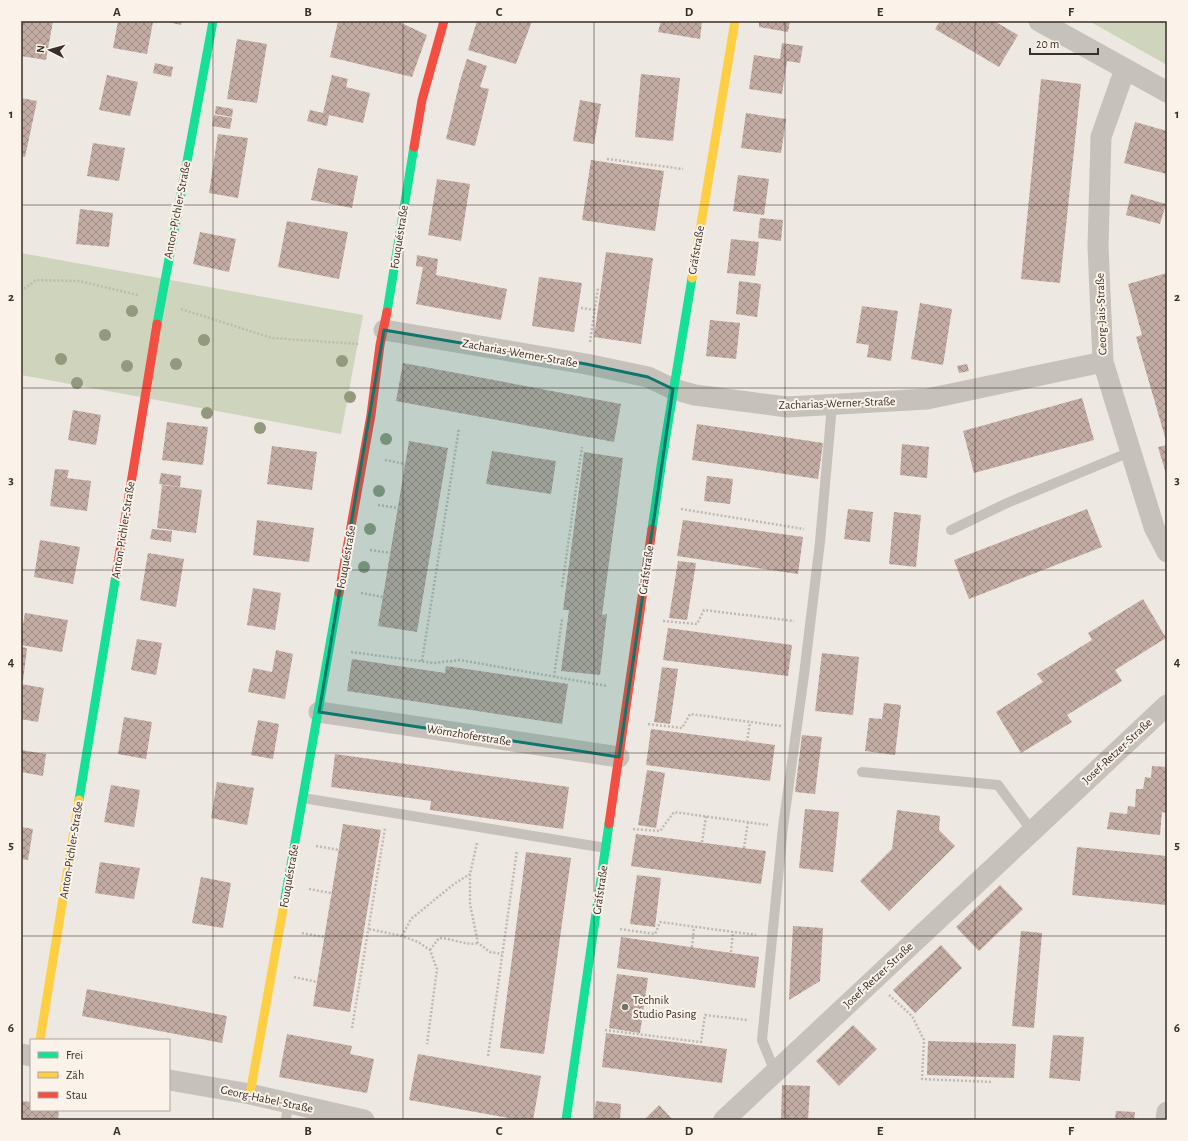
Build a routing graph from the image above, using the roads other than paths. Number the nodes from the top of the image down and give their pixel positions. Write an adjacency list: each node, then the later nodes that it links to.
1 (213, 21): 21 (street, Anton-Pichler-Straße)
2 (444, 21): 7 (street, Fouquéstraße)
3 (735, 21): 9 (street, Gräfstraße)
4 (1039, 21): 5 (street)
5 (1124, 69): 6 (street); 8 (street, Georg-Jais-Straße)
6 (1167, 92)
7 (384, 330): 9 (street, Zacharias-Werner-Straße); 15 (street, Fouquéstraße)
8 (1103, 362): 10 (street, Zacharias-Werner-Straße); 11 (street, Georg-Jais-Straße)
9 (673, 389): 10 (street, Zacharias-Werner-Straße); 16 (street, Gräfstraße)
10 (832, 405): 22 (lane)
11 (1130, 452): 12 (lane); 13 (street, Georg-Jais-Straße)
12 (951, 530)
13 (1167, 552)
14 (1167, 705): 19 (street, Josef-Retzer-Straße)
15 (319, 712): 16 (street, Wörnzhoferstraße); 18 (street, Fouquéstraße)
16 (619, 757): 20 (street, Gräfstraße)
17 (862, 772): 19 (lane)
18 (303, 798): 20 (lane); 24 (street, Fouquéstraße)
19 (1032, 830): 22 (street, Josef-Retzer-Straße)
20 (606, 848): 28 (street, Gräfstraße)
21 (40, 1039)
22 (775, 1072): 29 (street, Josef-Retzer-Straße)
23 (170, 1080): 24 (street, Georg-Habel-Straße)
24 (250, 1094): 25 (street, Georg-Habel-Straße)
25 (287, 1111): 27 (street, Georg-Habel-Straße)
26 (1167, 1112): 30 (street)
27 (364, 1120)
28 (566, 1120)
29 (724, 1120)
30 (1166, 1120)

